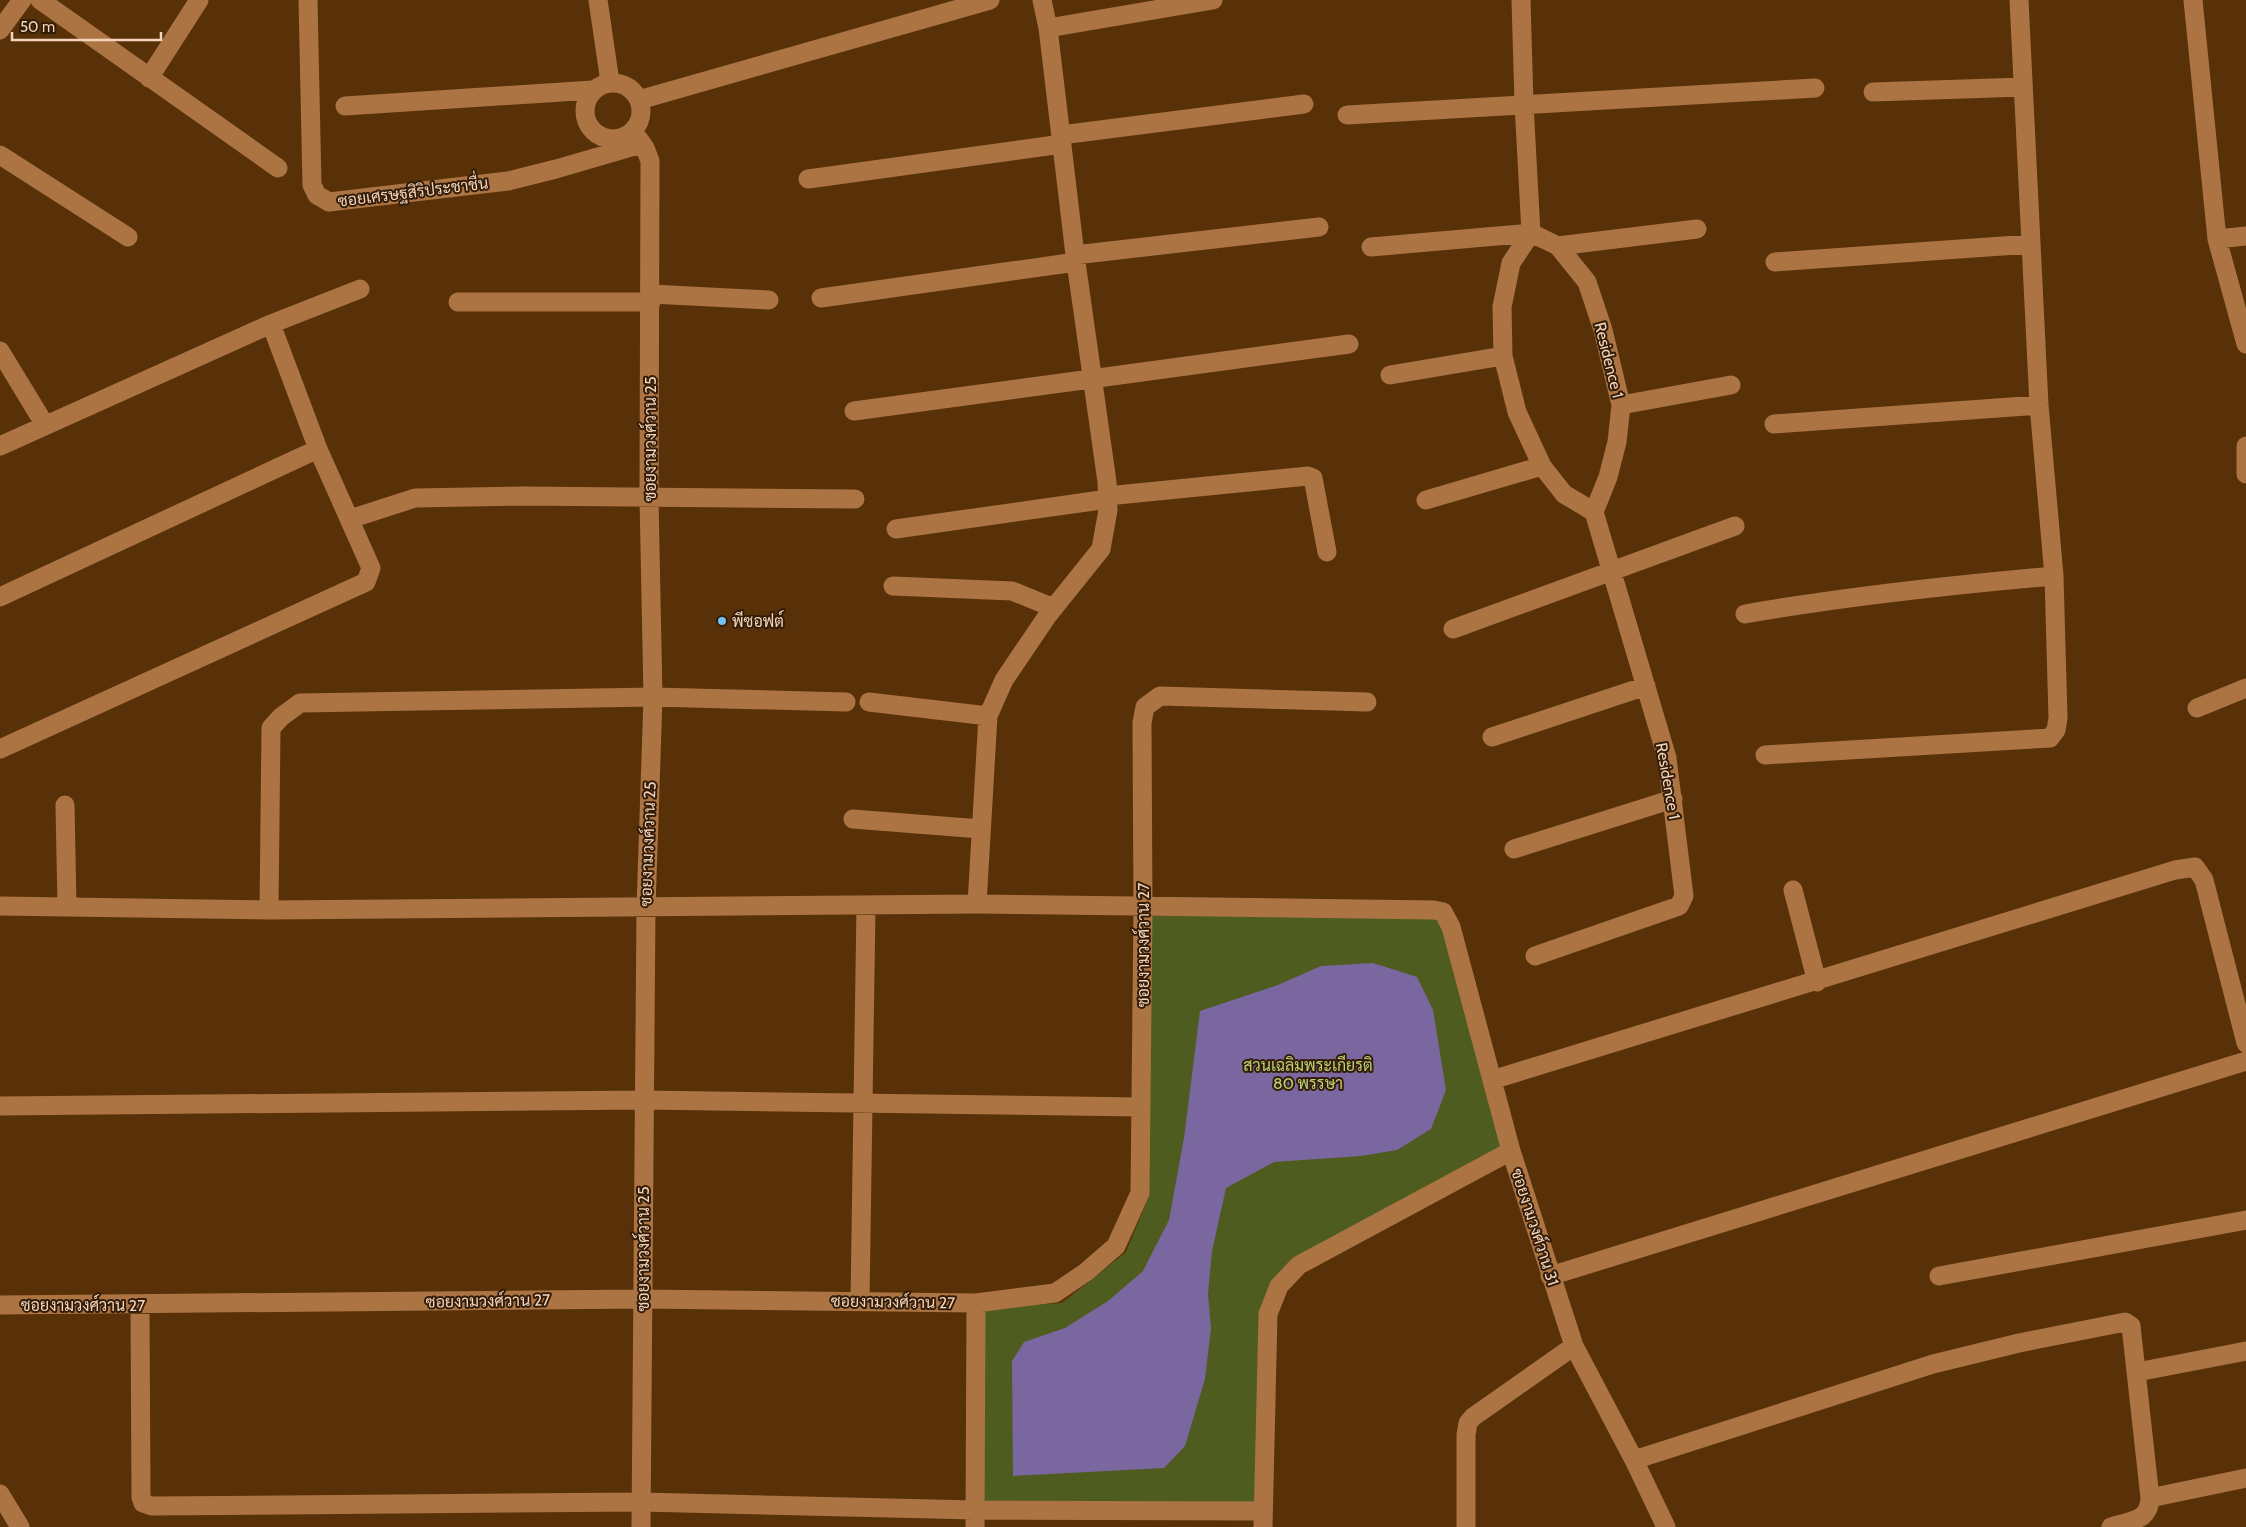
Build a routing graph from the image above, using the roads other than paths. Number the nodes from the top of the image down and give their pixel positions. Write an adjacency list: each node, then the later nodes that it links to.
1 (22, 0): 13 (street)
2 (40, 0): 14 (street)
3 (199, 0): 14 (street)
4 (308, 0): 24 (street, ซอยเศรษฐสิริประชาชื่น)
5 (598, 0): 15 (street)
6 (990, 0): 19 (street)
7 (1042, 0): 12 (street)
8 (1212, 0): 12 (street)
9 (1521, 0): 21 (street)
10 (2019, 0): 16 (street)
11 (2193, 0): 34 (street)
12 (1048, 28): 25 (street)
13 (0, 30)
14 (149, 78): 27 (street)
15 (601, 86): 19 (street); 22 (street); 24 (street)
16 (2023, 87): 18 (street); 35 (street)
17 (1815, 88): 21 (street)
18 (1873, 92)
19 (640, 100): 24 (street)
20 (1304, 104): 25 (street)
21 (1524, 104): 23 (street); 31 (street)
22 (345, 106)
23 (1347, 115)
24 (638, 137): 41 (street, ซอยงามวงศ์วาน 25)
25 (1062, 140): 28 (street); 38 (street)
26 (0, 155): 33 (street)
27 (278, 168)
28 (808, 179)
29 (1319, 227): 38 (street)
30 (1698, 229): 36 (street)
31 (1531, 233): 36 (street, Residence 1); 37 (street); 49 (street)
32 (2246, 236): 34 (street)
33 (128, 237)
34 (2217, 239): 47 (street)
35 (2030, 244): 39 (street); 54 (street)
36 (1558, 246): 53 (street, Residence 1)
37 (1371, 247)
38 (1076, 258): 42 (street); 51 (street)
39 (1775, 262)
40 (360, 289): 45 (street)
41 (651, 298): 43 (street); 44 (street); 63 (street, ซอยงามวงศ์วาน 25)
42 (821, 298)
43 (769, 300)
44 (458, 302)
45 (271, 324): 57 (street); 60 (street)
46 (1349, 344): 51 (street)
47 (2246, 344)
48 (0, 351): 57 (street)
49 (1503, 356): 50 (street); 61 (street)
50 (1390, 375)
51 (1093, 378): 55 (street); 64 (street)
52 (1731, 385): 53 (street)
53 (1620, 405): 67 (street, Residence 1)
54 (2039, 406): 56 (street); 73 (street)
55 (854, 411)
56 (1774, 424)
57 (45, 426): 58 (street)
58 (0, 446)
59 (2246, 446): 62 (street)
60 (318, 449): 68 (street); 75 (street)
61 (1542, 466): 66 (street); 67 (street)
62 (2246, 474)
63 (649, 498): 65 (street); 68 (street); 81 (street, ซอยงามวงศ์วาน 25)
64 (1108, 498): 70 (street); 71 (street); 76 (street)
65 (855, 499)
66 (1426, 500)
67 (1594, 512): 72 (street, Residence 1)
68 (350, 519): 88 (street)
69 (1735, 526): 72 (street)
70 (896, 529)
71 (1327, 552)
72 (1611, 570): 78 (street); 79 (street, Residence 1)
73 (2054, 576): 77 (street); 89 (street)
74 (893, 586): 76 (street)
75 (0, 597)
76 (1054, 608): 86 (street)
77 (1745, 614)
78 (1453, 629)
79 (1646, 686): 87 (street); 90 (street, Residence 1)
80 (2246, 688): 85 (street)
81 (653, 697): 82 (street); 100 (street, ซอยงามวงศ์วาน 25); 102 (street)
82 (846, 702)
83 (870, 702): 86 (street)
84 (1367, 702): 101 (street, ซอยงามวงศ์วาน 27)
85 (2197, 708)
86 (988, 716): 93 (street)
87 (1492, 736)
88 (0, 750)
89 (1765, 755)
90 (1673, 799): 94 (street); 103 (street, Residence 1)
91 (65, 805): 99 (street)
92 (853, 819): 93 (street)
93 (981, 829): 96 (street)
94 (1514, 849)
95 (1792, 890): 104 (street)
96 (977, 904): 98 (street); 101 (street)
97 (0, 906): 99 (street)
98 (866, 906): 100 (street); 109 (street)
99 (67, 907): 102 (street)
100 (646, 908): 102 (street); 108 (street, ซอยงามวงศ์วาน 25)
101 (1143, 908): 107 (street, ซอยงามวงศ์วาน 31); 111 (street, ซอยงามวงศ์วาน 27)
102 (269, 910)
103 (1535, 956)
104 (1818, 982): 105 (street); 107 (street)
105 (2246, 1043)
106 (2246, 1061): 114 (street)
107 (1492, 1080): 112 (street, ซอยงามวงศ์วาน 31)
108 (644, 1100): 109 (street); 110 (street); 116 (street, ซอยงามวงศ์วาน 25)
109 (862, 1104): 111 (street); 117 (street)
110 (0, 1106)
111 (1141, 1107): 118 (street, ซอยงามวงศ์วาน 27)
112 (1511, 1151): 114 (street, ซอยงามวงศ์วาน 31); 130 (street)
113 (2246, 1220): 115 (street)
114 (1550, 1276): 121 (street, ซอยงามวงศ์วาน 31)
115 (1939, 1276)
116 (643, 1299): 117 (street, ซอยงามวงศ์วาน 27); 120 (street, ซอยงามวงศ์วาน 27); 128 (street, ซอยงามวงศ์วาน 25)
117 (860, 1302): 118 (street, ซอยงามวงศ์วาน 27)
118 (976, 1303): 129 (street, ซอยงามวงศ์วาน 27)
119 (0, 1305): 120 (street, ซอยงามวงศ์วาน 27)
120 (140, 1305): 128 (street)
121 (1574, 1346): 124 (street, ซอยงามวงศ์วาน 31); 133 (street)
122 (2246, 1351): 123 (street)
123 (2137, 1372): 124 (street); 127 (street)
124 (1634, 1460): 134 (street, ซอยงามวงศ์วาน 31)
125 (2246, 1478): 127 (street)
126 (0, 1494): 131 (street)
127 (2150, 1498): 135 (street)
128 (641, 1502): 129 (street); 132 (street, ซอยงามวงศ์วาน 25)
129 (975, 1518): 130 (street)
130 (1263, 1519)
131 (20, 1527)
132 (641, 1527)
133 (1466, 1527)
134 (1666, 1527)
135 (2110, 1527)

